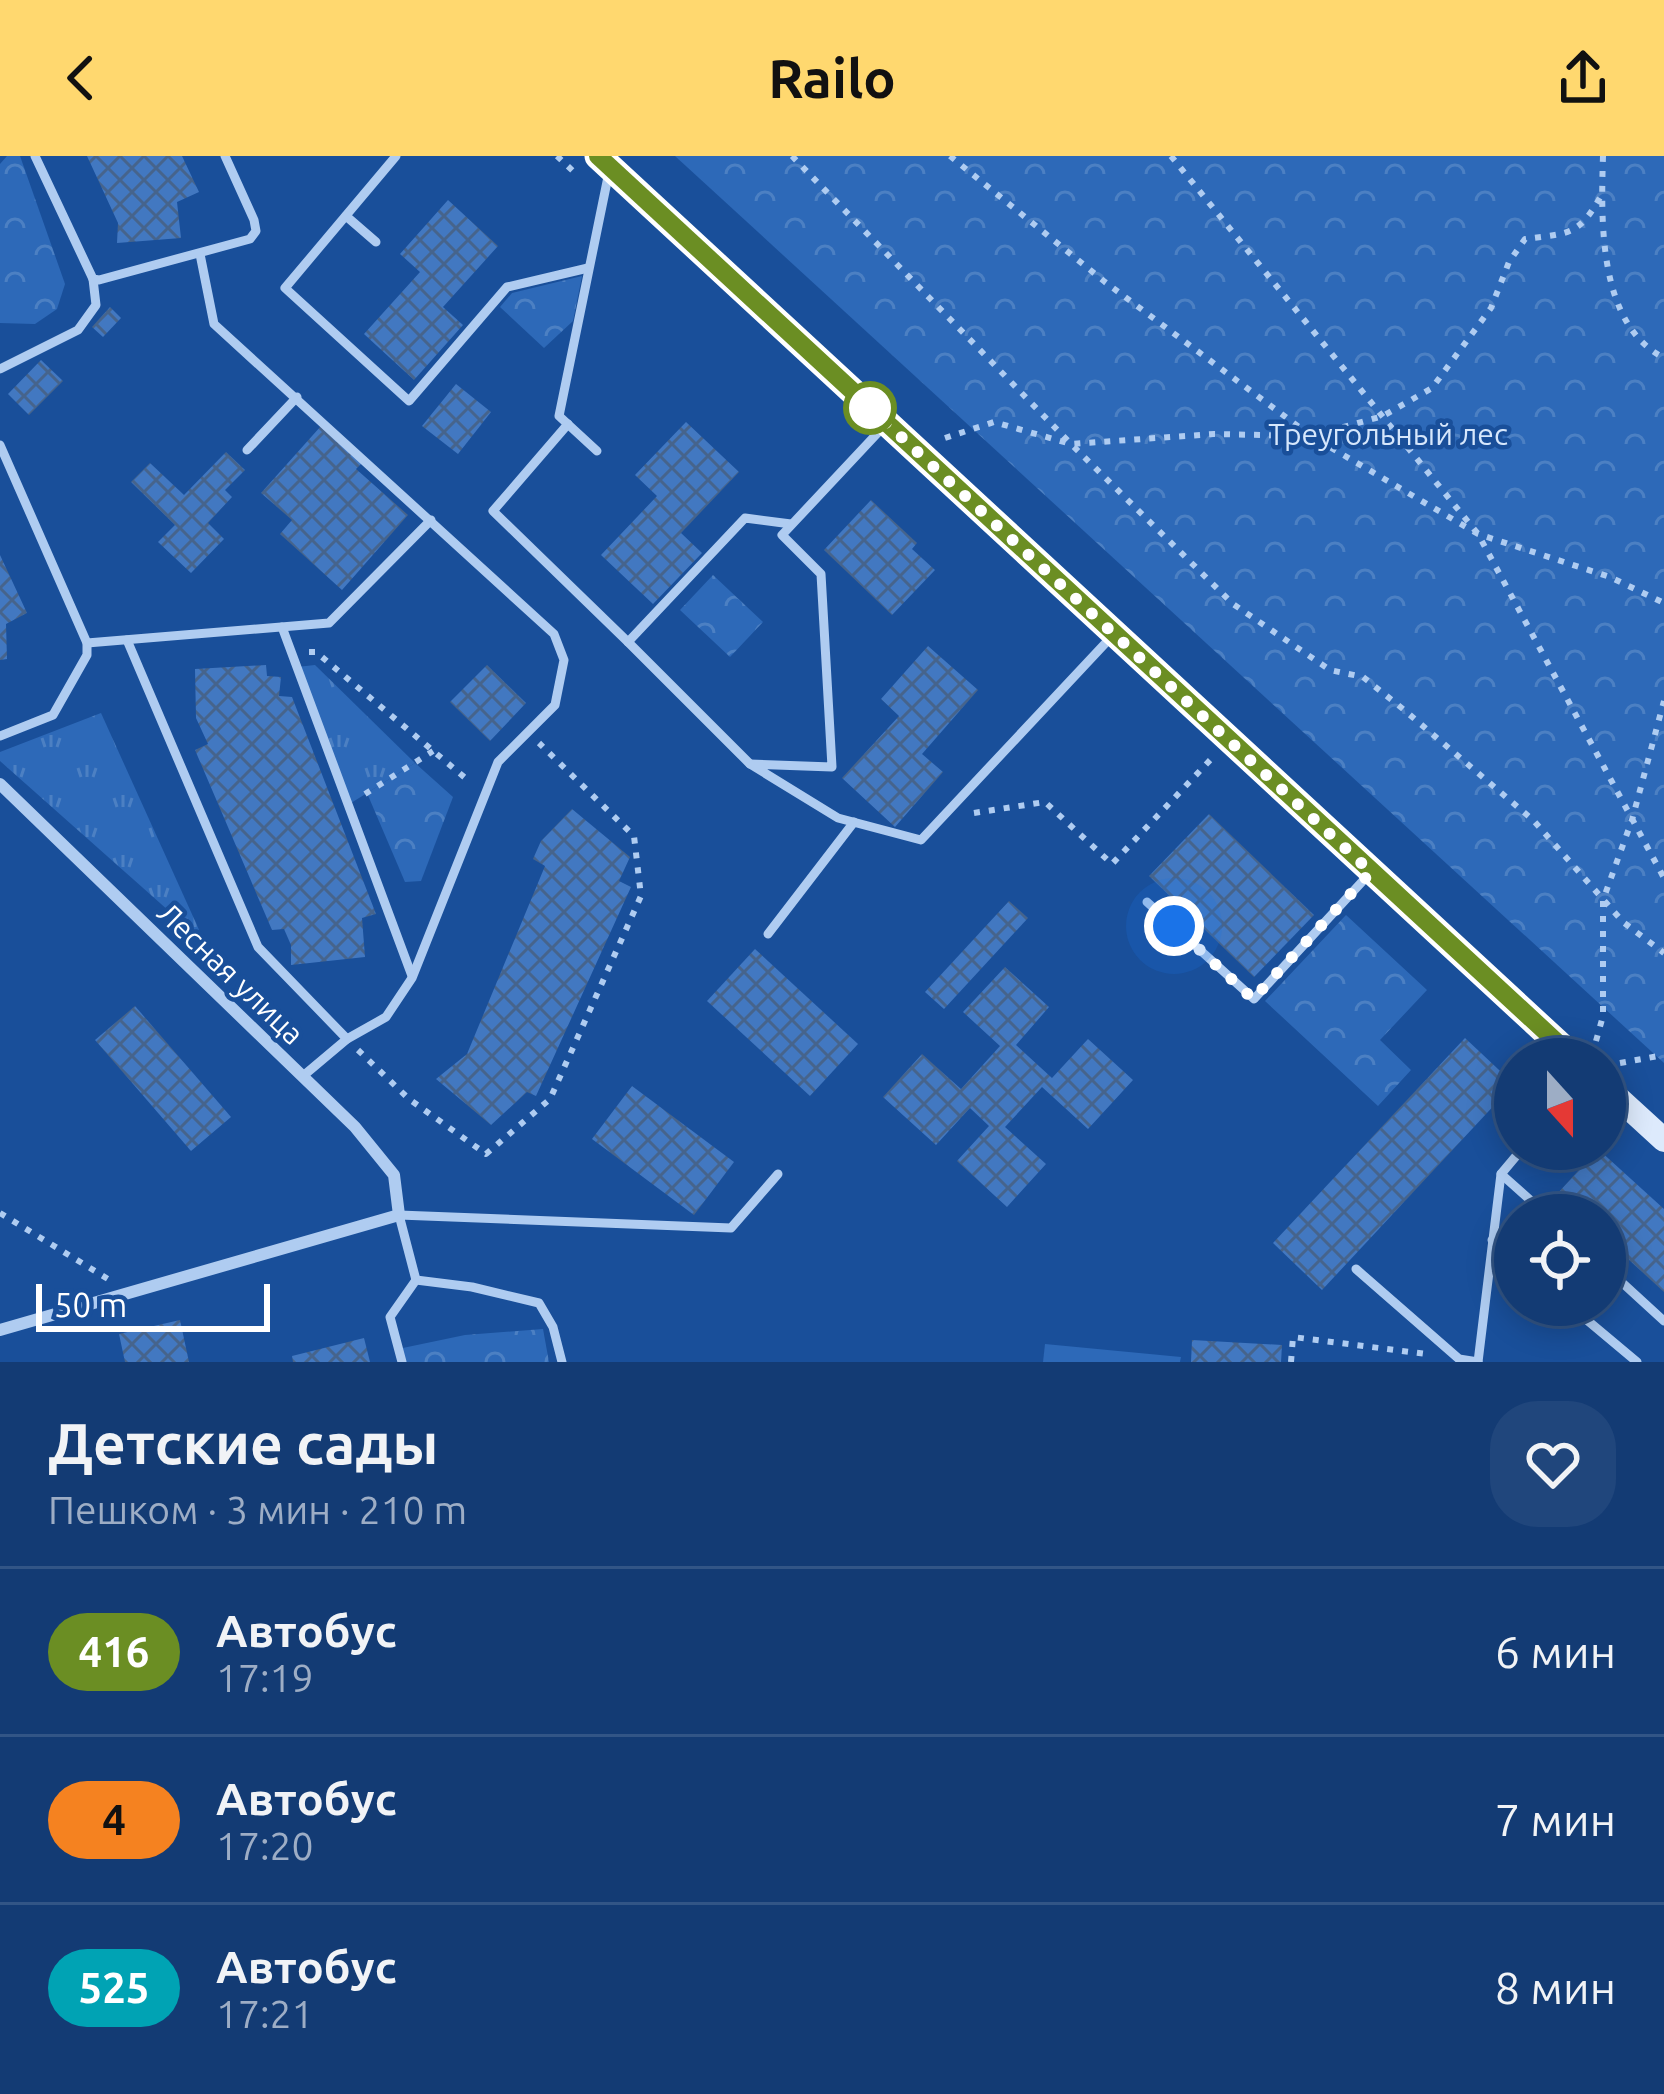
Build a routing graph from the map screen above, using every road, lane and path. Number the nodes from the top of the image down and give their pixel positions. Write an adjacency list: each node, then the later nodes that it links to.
1 (35, 156): 14 (lane)
2 (225, 156): 12 (lane)
3 (396, 156): 10 (lane)
4 (793, 156): 22 (path)
5 (950, 156): 21 (path)
6 (1171, 156): 18 (path)
7 (1603, 156): 9 (path)
8 (604, 162): 13 (lane); 20 (main road)
9 (1602, 194): 15 (path); 18 (path)
10 (346, 216): 11 (lane); 13 (lane)
11 (376, 242)
12 (200, 254): 14 (lane); 17 (lane)
13 (588, 268): 19 (lane)
14 (93, 279): 16 (lane)
15 (1664, 358)
16 (0, 369)
17 (297, 397): 25 (lane); 27 (lane)
18 (1382, 416): 21 (path); 29 (path)
19 (568, 424): 26 (lane); 34 (lane)
20 (886, 424): 24 (main road); 28 (lane)
21 (1311, 436): 22 (path); 29 (path)
22 (1071, 444): 24 (path); 51 (path)
23 (0, 445): 35 (lane)
24 (913, 448): 32 (main road)
25 (247, 450)
26 (597, 452)
27 (431, 520): 31 (lane); 38 (lane)
28 (791, 524): 34 (lane); 42 (lane)
29 (1478, 534): 30 (path); 47 (path)
30 (1664, 603)
31 (282, 627): 33 (lane); 36 (lane)
32 (1114, 634): 46 (lane); 49 (main road)
33 (127, 640): 35 (lane); 58 (lane)
34 (628, 642): 42 (lane)
35 (87, 644): 39 (lane)
36 (292, 653): 40 (path); 45 (lane)
37 (1664, 701): 47 (path)
38 (528, 732): 44 (lane); 58 (path)
39 (0, 736)
40 (433, 751): 44 (path); 45 (path)
41 (1213, 757): 46 (path)
42 (750, 764): 48 (lane)
43 (0, 784): 61 (street, Лесная улица)
44 (486, 796): 55 (lane)
45 (351, 803): 55 (lane)
46 (941, 818): 48 (lane)
47 (1632, 820): 50 (path); 51 (path)
48 (854, 822): 53 (lane)
49 (1371, 872): 52 (lane); 56 (main road)
50 (1664, 878)
51 (1603, 900): 54 (path); 57 (path)
52 (1147, 902)
53 (767, 934)
54 (1664, 953)
55 (412, 977): 58 (lane)
56 (1552, 1038)
57 (1597, 1038)
58 (347, 1039): 61 (lane)
59 (1664, 1055): 60 (path)
60 (1626, 1062)
61 (303, 1076): 69 (street, Лесная улица)
62 (1626, 1105): 63 (main road)
63 (1664, 1140)
64 (1504, 1170): 66 (lane)
65 (778, 1174): 69 (lane)
66 (1501, 1174): 67 (lane); 70 (lane)
67 (1523, 1194)
68 (0, 1213): 74 (path)
69 (399, 1215): 72 (lane); 74 (street)
70 (1492, 1240): 82 (lane)
71 (1356, 1269): 78 (lane)
72 (416, 1280): 79 (lane); 80 (lane)
73 (1626, 1287): 75 (lane)
74 (131, 1294): 77 (street)
75 (1664, 1321)
76 (1595, 1326): 83 (lane)
77 (0, 1330)
78 (1459, 1359): 81 (path); 82 (lane)
79 (402, 1362)
80 (562, 1362)
81 (1291, 1362)
82 (1478, 1362)
83 (1637, 1362)

